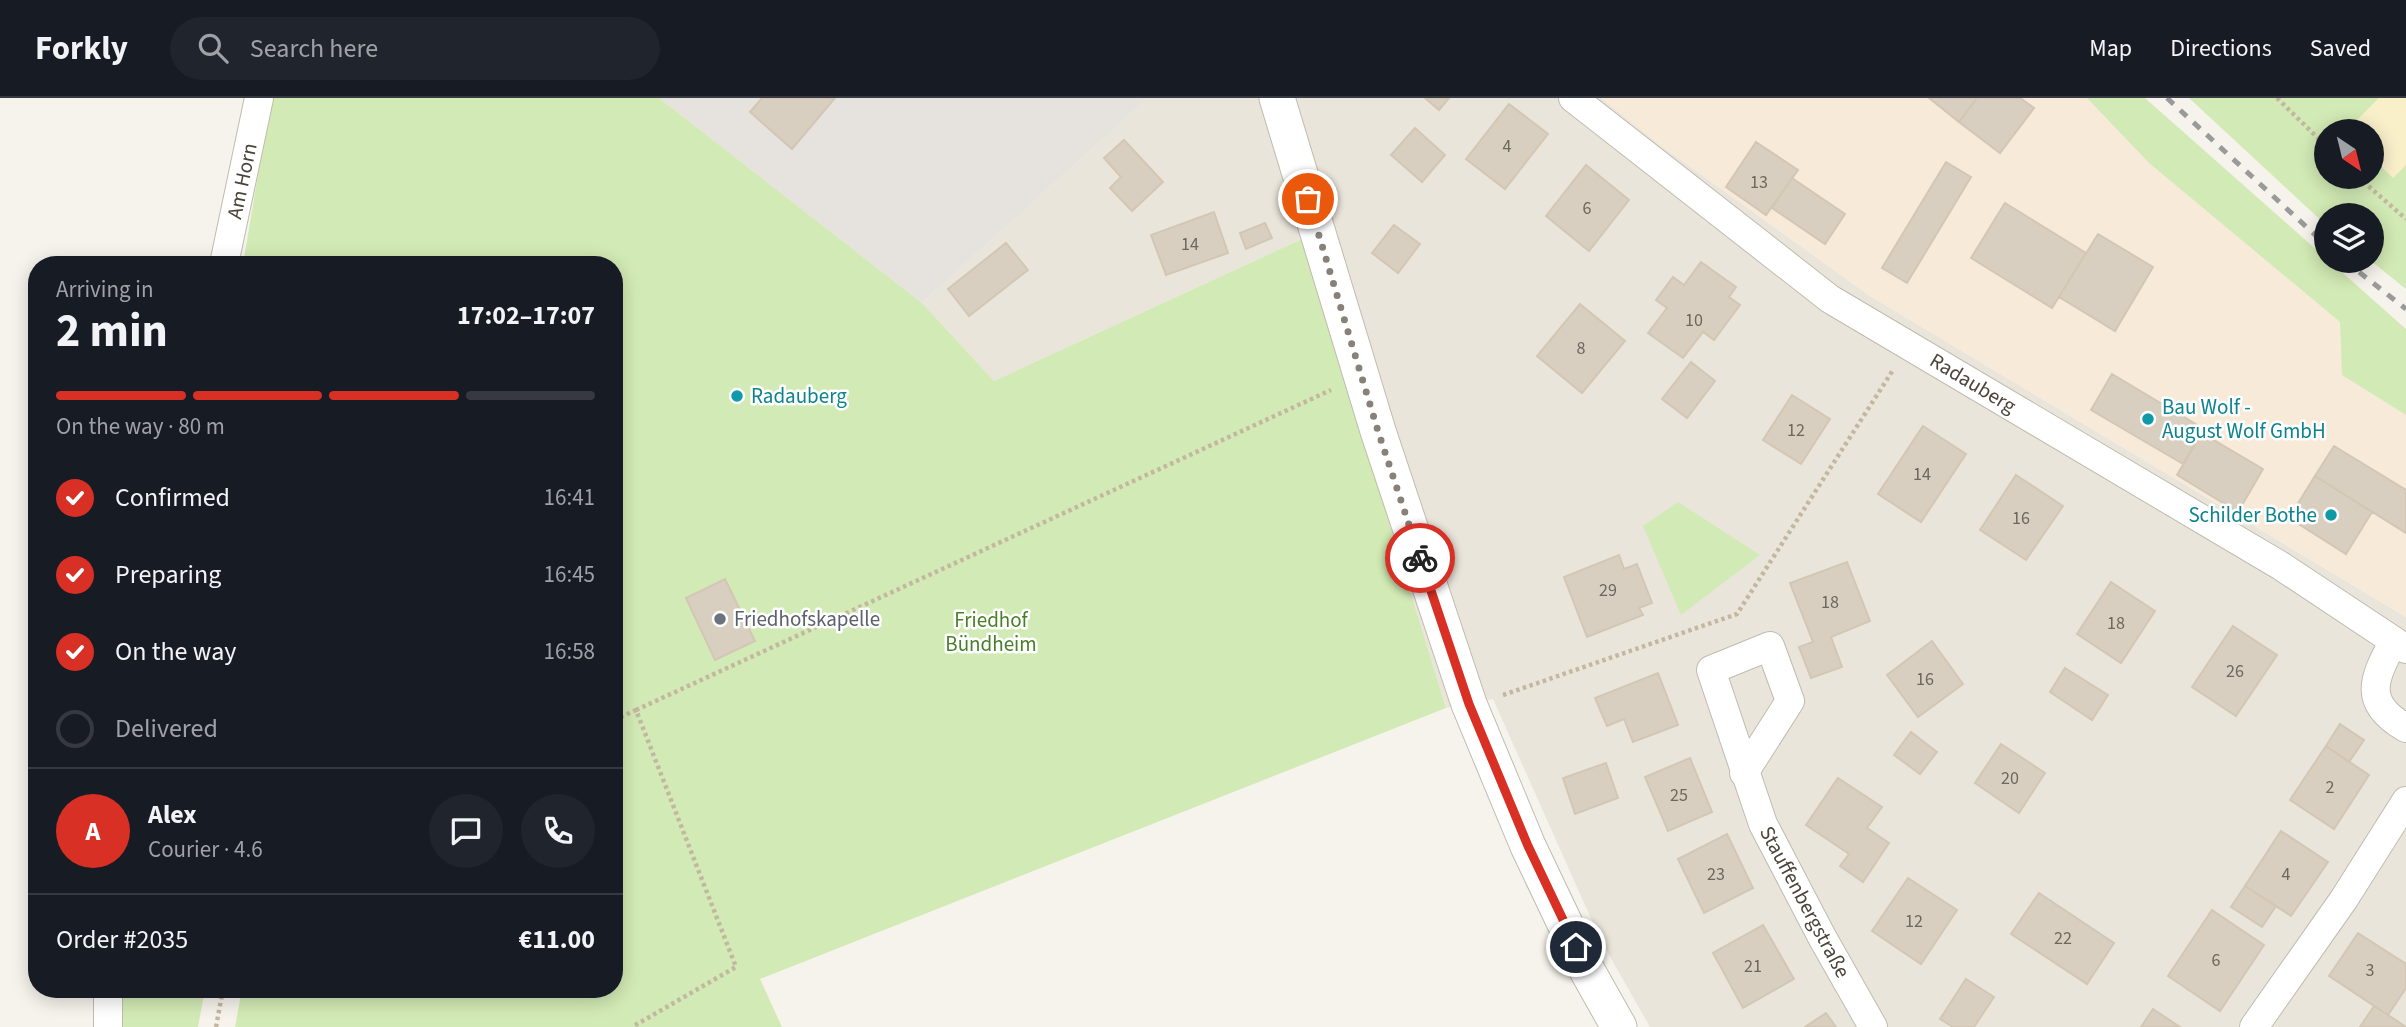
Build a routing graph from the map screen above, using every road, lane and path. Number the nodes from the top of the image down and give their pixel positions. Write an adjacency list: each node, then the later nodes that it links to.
1 (259, 98): 8 (street, Am Horn)
2 (1277, 98): 10 (street)
3 (1573, 98): 9 (street, Radauberg)
4 (2277, 98): 5 (path)
5 (2314, 134)
6 (2372, 189): 7 (path)
7 (2406, 219)
8 (226, 256)
9 (1909, 345): 11 (street, Radauberg); 12 (path)
10 (1362, 376): 12 (street); 13 (path)
11 (2400, 645): 15 (street, Radauberg)
12 (1469, 704): 23 (street)
13 (636, 710): 14 (path); 22 (path)
14 (623, 716)
15 (2406, 728)
16 (1744, 773): 24 (street, Stauffenbergstraße)
17 (2406, 801): 25 (street)
18 (108, 998): 20 (street)
19 (221, 998): 21 (path)
20 (108, 1027)
21 (216, 1027)
22 (632, 1027)
23 (1619, 1027)
24 (1873, 1027)
25 (2254, 1027)

